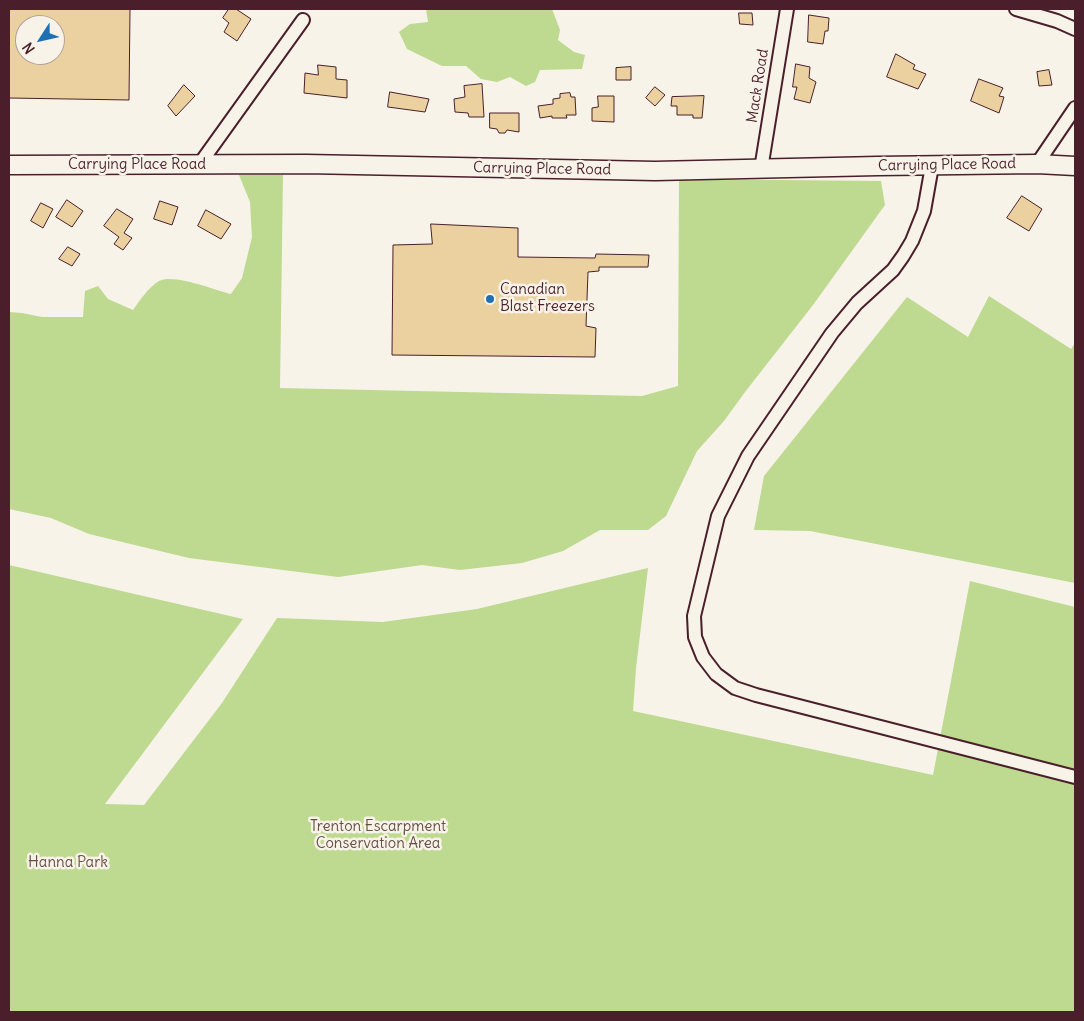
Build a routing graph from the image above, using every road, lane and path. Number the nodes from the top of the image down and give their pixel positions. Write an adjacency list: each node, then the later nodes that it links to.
1 (787, 9): 11 (street, Mack Road)
2 (1016, 9): 4 (street)
3 (303, 20): 8 (street)
4 (1075, 29)
5 (1075, 108): 6 (street)
6 (1037, 164): 9 (main road, Carrying Place Road); 10 (main road, Carrying Place Road)
7 (9, 165): 8 (main road, Carrying Place Road)
8 (199, 165): 11 (main road, Carrying Place Road)
9 (932, 166): 11 (main road, Carrying Place Road); 12 (street)
10 (1075, 166)
11 (761, 169)
12 (1075, 777)

